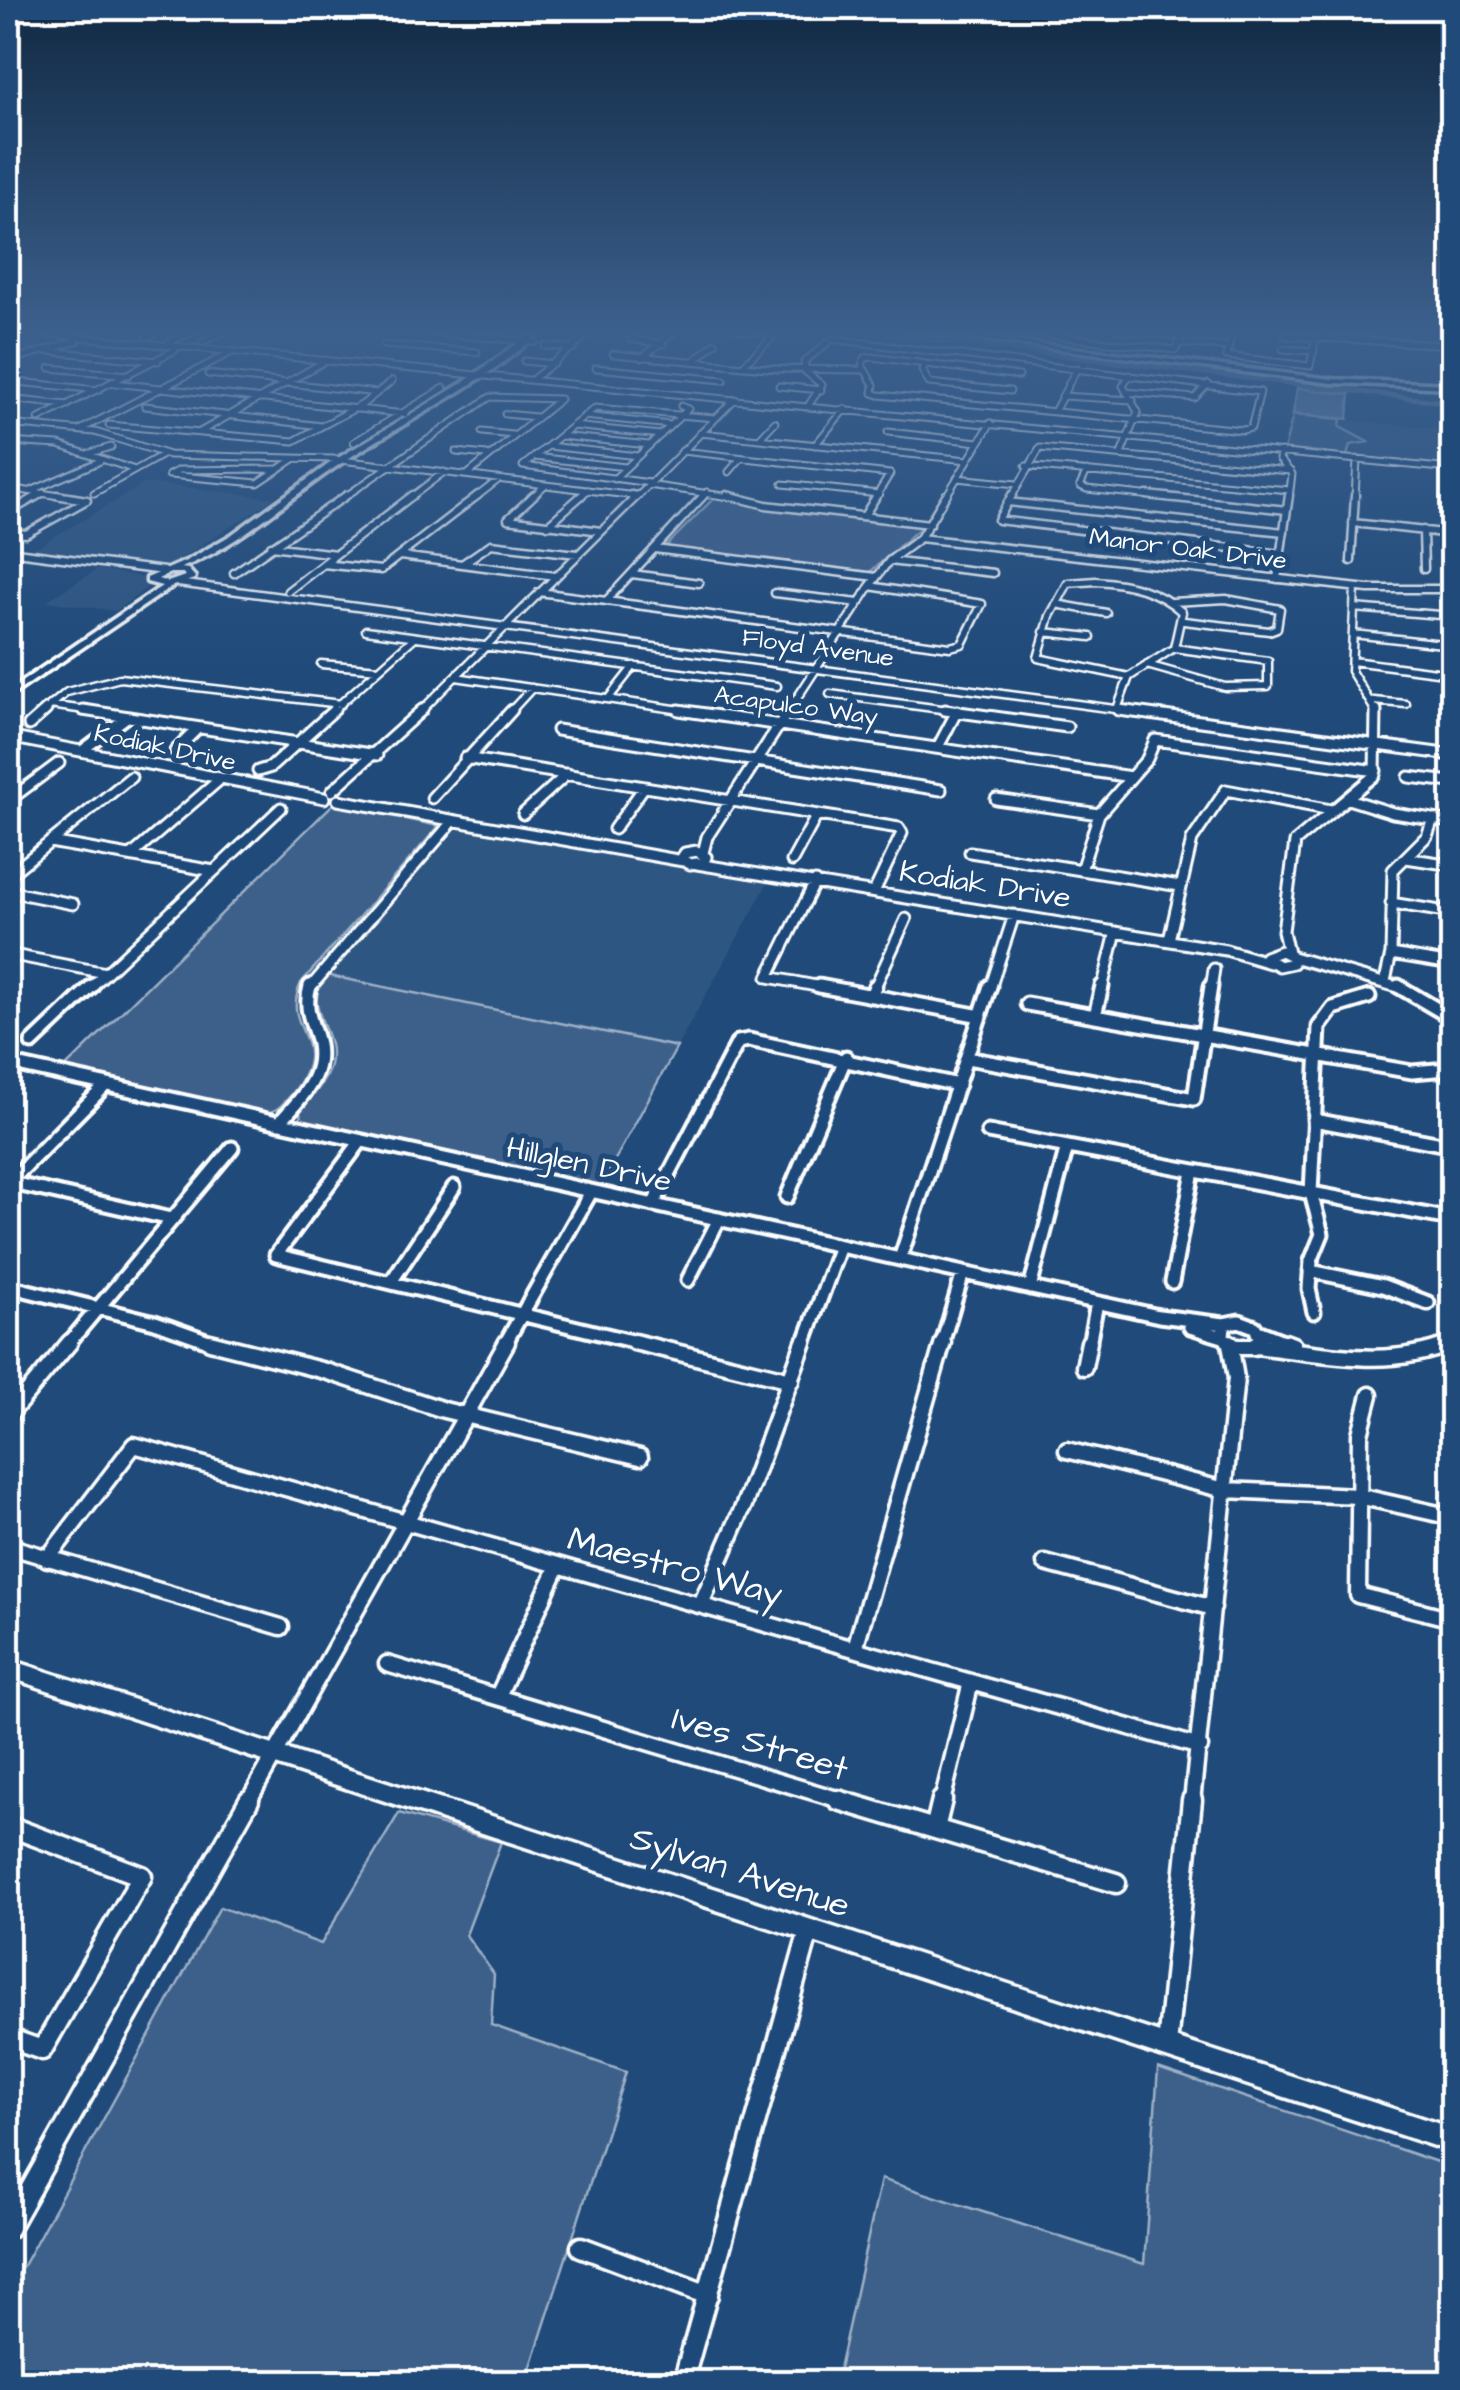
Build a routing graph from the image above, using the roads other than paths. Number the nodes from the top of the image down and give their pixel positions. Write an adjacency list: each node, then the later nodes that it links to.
1 (8, 442): 19 (street)
2 (50, 442): 19 (street)
3 (120, 442): 28 (street)
4 (248, 442): 33 (street)
5 (303, 442): 30 (street)
6 (376, 442): 39 (main road)
7 (425, 442): 42 (street)
8 (505, 442): 31 (street)
9 (553, 442): 22 (street)
10 (615, 442): 20 (street)
11 (653, 442): 20 (street)
12 (691, 442): 24 (street)
13 (783, 442): 21 (street)
14 (818, 442): 21 (street)
15 (975, 442): 16 (street)
16 (979, 442): 38 (street)
17 (1126, 442): 29 (street)
18 (1181, 442): 26 (street)
19 (47, 443): 27 (street)
20 (649, 445): 32 (street)
21 (815, 445): 38 (street)
22 (548, 446): 32 (street); 34 (street)
23 (111, 447): 27 (street)
24 (682, 451): 35 (street); 58 (street)
25 (456, 452): 31 (street)
26 (1281, 452): 36 (street); 50 (street)
27 (87, 454): 37 (street)
28 (164, 454): 33 (street); 46 (street)
29 (1122, 454): 43 (street); 50 (street)
30 (291, 455): 33 (street); 39 (street); 48 (street)
31 (487, 455): 53 (street)
32 (638, 456): 44 (street)
33 (228, 457): 39 (street); 47 (street)
34 (534, 457): 44 (street); 54 (street)
35 (741, 458): 52 (street); 69 (street)
36 (1357, 459): 45 (street); 75 (street)
37 (101, 460): 46 (street); 65 (street)
38 (968, 460): 55 (street)
39 (344, 461): 42 (street); 98 (main road); 100 (main road)
40 (8, 463): 41 (street)
41 (16, 464)
42 (389, 465): 51 (street); 84 (street)
43 (1026, 466): 49 (street); 60 (street)
44 (626, 467): 54 (street)
45 (1452, 469)
46 (135, 470): 68 (street)
47 (219, 470): 48 (street); 57 (street); 57 (street)
48 (281, 470): 57 (street)
49 (1087, 470): 64 (street); 72 (street)
50 (1290, 471): 64 (street)
51 (444, 472): 53 (street); 87 (street)
52 (728, 472)
53 (467, 475): 56 (street)
54 (614, 478): 58 (street)
55 (957, 478): 60 (street); 76 (street)
56 (498, 480): 61 (street); 90 (street)
57 (212, 481)
58 (649, 484): 67 (street); 70 (street)
59 (783, 484): 69 (street)
60 (1017, 484): 71 (street)
61 (544, 486): 63 (street); 77 (street)
62 (8, 488): 65 (street)
63 (588, 490): 70 (street); 77 (street)
64 (1290, 490): 72 (street)
65 (31, 491): 66 (street)
66 (44, 492): 73 (street); 80 (street)
67 (708, 492): 74 (street); 85 (street)
68 (94, 493)
69 (879, 494): 74 (street)
70 (636, 496): 79 (street)
71 (1008, 502): 81 (street); 89 (street)
72 (1287, 510): 81 (street)
73 (8, 513)
74 (864, 516): 76 (street)
75 (1353, 523): 78 (street); 92 (street)
76 (930, 524): 83 (street)
77 (548, 525): 79 (street)
78 (1423, 530): 82 (street); 99 (street)
79 (601, 531): 88 (street)
80 (8, 532)
81 (1284, 532): 89 (street)
82 (1452, 534)
83 (920, 538): 91 (street); 97 (street, Manor Oak Drive)
84 (271, 546): 87 (street); 101 (street)
85 (655, 549): 102 (street); 105 (street)
86 (8, 554): 93 (street); 94 (street)
87 (336, 554): 95 (street)
88 (577, 554): 96 (street); 104 (street)
89 (1281, 554): 106 (street)
90 (400, 556): 95 (street); 96 (street)
91 (889, 561): 103 (street); 105 (street)
92 (1351, 562)
93 (61, 563): 94 (street); 107 (street)
94 (102, 564): 98 (street)
95 (323, 564): 114 (street)
96 (462, 564): 104 (street)
97 (1148, 564): 106 (street, Manor Oak Drive); 111 (street)
98 (167, 570): 100 (main road); 107 (main road)
99 (1424, 570)
100 (190, 574): 109 (main road); 114 (street, Floyd Avenue)
101 (234, 574)
102 (632, 574): 108 (street); 117 (street)
103 (993, 574)
104 (555, 576): 115 (street)
105 (876, 576): 110 (street)
106 (1277, 579): 112 (street, Manor Oak Drive)
107 (151, 581): 109 (main road); 144 (main road)
108 (699, 583)
109 (174, 584): 125 (street, Floyd Avenue); 148 (main road)
110 (870, 586): 119 (street); 128 (street)
111 (1132, 588): 118 (street); 120 (street)
112 (1355, 588): 113 (street, Manor Oak Drive); 121 (street)
113 (1452, 589)
114 (288, 591): 125 (street, Floyd Avenue)
115 (538, 592): 117 (street); 125 (street)
116 (775, 593): 119 (street)
117 (606, 602): 128 (street)
118 (1172, 602): 124 (street); 124 (street)
119 (859, 604): 128 (street)
120 (1056, 604): 122 (street); 127 (street)
121 (1354, 608): 123 (street); 129 (street)
122 (1106, 613)
123 (1452, 616)
124 (1184, 621): 134 (street)
125 (509, 623): 133 (street); 138 (street, Floyd Avenue)
126 (366, 630): 130 (street)
127 (1044, 632): 131 (street); 142 (street)
128 (840, 633): 138 (street)
129 (1353, 634): 132 (street); 135 (street)
130 (415, 636): 133 (street); 140 (street)
131 (1091, 637)
132 (1452, 645)
133 (487, 646): 137 (street); 143 (street)
134 (1174, 648): 139 (street); 139 (street)
135 (1352, 661): 141 (street); 150 (street)
136 (321, 664): 140 (street)
137 (634, 666): 145 (street); 149 (street)
138 (819, 666): 154 (street, Floyd Avenue); 157 (street)
139 (1147, 666): 142 (street)
140 (379, 669): 151 (street)
141 (1452, 674)
142 (1129, 676): 154 (street)
143 (456, 677): 146 (street, Acapulco Way); 169 (street)
144 (8, 686)
145 (777, 686)
146 (532, 688): 149 (street, Acapulco Way); 170 (street)
147 (830, 694): 155 (street)
148 (8, 695)
149 (608, 699): 157 (street, Acapulco Way)
150 (1374, 701): 152 (street); 163 (street)
151 (341, 704): 153 (street); 164 (street)
152 (1406, 704)
153 (50, 705): 156 (street); 158 (street)
154 (1118, 706): 163 (street, Floyd Avenue)
155 (957, 711): 159 (street); 165 (street)
156 (127, 717): 160 (street); 166 (street)
157 (780, 724): 165 (street, Acapulco Way); 171 (street)
158 (29, 725)
159 (1066, 726)
160 (198, 728): 164 (street); 167 (street)
161 (557, 730): 171 (street)
162 (8, 738): 166 (street, Kodiak Drive)
163 (1376, 742): 168 (street, Floyd Avenue); 174 (street)
164 (298, 743): 169 (street); 173 (street)
165 (938, 747): 176 (street, Acapulco Way)
166 (83, 750): 179 (street, Kodiak Drive)
167 (175, 752)
168 (1452, 752)
169 (376, 755): 183 (street)
170 (465, 758): 175 (street); 184 (street)
171 (757, 760): 182 (street); 188 (street)
172 (58, 762): 187 (street)
173 (258, 771)
174 (1376, 771): 176 (street); 186 (street)
175 (567, 774): 181 (street); 191 (street)
176 (1131, 776): 192 (street)
177 (1409, 776): 180 (street)
178 (131, 777): 199 (street)
179 (218, 781): 183 (street, Kodiak Drive); 203 (street)
180 (1452, 782)
181 (644, 787): 188 (street); 197 (street)
182 (941, 790)
183 (335, 795): 195 (street, Kodiak Drive)
184 (432, 798)
185 (996, 799): 192 (street)
186 (1348, 799): 190 (street); 194 (street)
187 (8, 801)
188 (730, 801): 193 (street); 198 (street)
189 (281, 808): 210 (street)
190 (1331, 810): 213 (street); 221 (street)
191 (523, 814)
192 (1099, 814): 209 (street)
193 (817, 815): 205 (street); 215 (street)
194 (1433, 819): 196 (street); 204 (street)
195 (452, 821): 201 (street, Kodiak Drive); 248 (street)
196 (1452, 822)
197 (614, 829)
198 (707, 837): 201 (street); 202 (street)
199 (50, 842): 203 (street); 211 (street)
200 (970, 852): 209 (street)
201 (686, 855): 202 (street, Kodiak Drive); 206 (street, Kodiak Drive)
202 (705, 855): 206 (street); 208 (street, Kodiak Drive)
203 (131, 856): 210 (street)
204 (1406, 858): 207 (street); 217 (street)
205 (792, 861)
206 (697, 864): 208 (street, Kodiak Drive)
207 (1452, 865)
208 (736, 869): 212 (street, Kodiak Drive)
209 (1081, 870): 213 (street)
210 (214, 871): 230 (street)
211 (8, 876)
212 (815, 882): 215 (street, Kodiak Drive); 232 (street)
213 (1180, 886): 223 (street)
214 (8, 892): 216 (street)
215 (874, 892): 219 (street, Kodiak Drive)
216 (74, 904)
217 (1391, 904): 218 (street); 224 (street)
218 (1452, 913)
219 (1014, 915): 222 (street, Kodiak Drive); 235 (street)
220 (906, 919): 232 (street)
221 (1283, 931): 225 (street); 227 (street)
222 (1116, 932): 223 (street, Kodiak Drive); 236 (street)
223 (1169, 940): 225 (street, Kodiak Drive)
224 (1391, 954): 228 (street); 231 (street)
225 (1270, 955): 227 (street, Kodiak Drive)
226 (10, 958): 230 (street)
227 (1291, 958): 231 (street)
228 (1452, 964)
229 (1214, 969): 238 (street)
230 (106, 974): 239 (street)
231 (1385, 981): 237 (street)
232 (870, 996): 235 (street)
233 (1369, 997): 240 (street)
234 (1027, 1004): 236 (street)
235 (981, 1016): 242 (street)
236 (1094, 1016): 238 (street)
237 (1452, 1018)
238 (1203, 1035): 240 (street); 242 (street)
239 (32, 1044)
240 (1318, 1056): 244 (street); 247 (street)
241 (846, 1058): 246 (street); 259 (street); 260 (street)
242 (967, 1058): 246 (street)
243 (8, 1063): 245 (street, Hillglen Drive)
244 (1448, 1070)
245 (106, 1085): 248 (street, Hillglen Drive); 255 (street)
246 (958, 1085): 265 (street)
247 (1314, 1120): 253 (street); 258 (street)
248 (279, 1123): 250 (street, Hillglen Drive)
249 (988, 1132): 251 (street)
250 (361, 1141): 257 (street, Hillglen Drive); 269 (street)
251 (1067, 1147): 254 (street); 272 (street)
252 (232, 1148): 261 (street)
253 (1452, 1148)
254 (1193, 1171): 258 (street); 270 (street)
255 (8, 1182): 261 (street)
256 (454, 1187): 269 (street)
257 (592, 1192): 260 (street, Hillglen Drive); 277 (street)
258 (1311, 1193): 262 (street); 266 (street)
259 (787, 1197)
260 (653, 1205): 263 (street, Hillglen Drive)
261 (171, 1219): 275 (street)
262 (1450, 1219)
263 (719, 1220): 264 (street, Hillglen Drive); 268 (street)
264 (840, 1246): 265 (street, Hillglen Drive); 285 (street)
265 (900, 1260): 267 (street, Hillglen Drive)
266 (1310, 1271): 273 (street); 276 (street)
267 (963, 1273): 272 (street, Hillglen Drive); 303 (street)
268 (688, 1280)
269 (391, 1282): 277 (street)
270 (1172, 1282)
271 (8, 1286): 275 (street)
272 (1030, 1288): 274 (street, Hillglen Drive)
273 (1428, 1302)
274 (1097, 1303): 279 (street, Hillglen Drive); 283 (street)
275 (99, 1308): 287 (street); 288 (street)
276 (1314, 1312)
277 (520, 1317): 285 (street); 288 (street)
278 (1258, 1331): 279 (street, Hillglen Drive); 281 (street); 282 (street, Hillglen Drive)
279 (1226, 1335): 281 (street, Hillglen Drive); 284 (street)
280 (1452, 1344): 282 (street, Hillglen Drive)
281 (1254, 1347): 282 (street, Hillglen Drive); 284 (street)
282 (1307, 1350)
283 (1084, 1367)
284 (1236, 1378): 291 (street)
285 (791, 1380): 299 (street)
286 (1370, 1394): 292 (street)
287 (10, 1408)
288 (466, 1413): 290 (street); 294 (street)
289 (1067, 1450): 291 (street)
290 (640, 1457)
291 (1224, 1490): 292 (street); 300 (street)
292 (1358, 1496): 293 (street); 301 (street)
293 (1452, 1518)
294 (404, 1524): 296 (street, Maestro Way); 298 (street, Maestro Way); 309 (street)
295 (8, 1546): 296 (street)
296 (48, 1559): 302 (street)
297 (1045, 1562): 300 (street)
298 (558, 1566): 299 (street, Maestro Way); 307 (street)
299 (701, 1604): 303 (street, Maestro Way)
300 (1213, 1608): 308 (street)
301 (1452, 1619)
302 (281, 1627)
303 (855, 1648): 306 (street, Maestro Way)
304 (387, 1664): 307 (street, Ives Street)
305 (8, 1668): 309 (main road, Sylvan Avenue)
306 (970, 1682): 308 (street, Maestro Way); 311 (street)
307 (498, 1696): 311 (street, Ives Street)
308 (1200, 1747): 315 (street)
309 (274, 1755): 313 (main road, Sylvan Avenue); 317 (street)
310 (8, 1826): 314 (street)
311 (935, 1829): 312 (street, Ives Street)
312 (1116, 1883)
313 (810, 1931): 315 (main road, Sylvan Avenue); 319 (street)
314 (8, 2038)
315 (1167, 2046): 316 (main road, Sylvan Avenue)
316 (1452, 2140)
317 (8, 2229)
318 (581, 2246): 319 (street)
319 (708, 2295): 320 (street)
320 (683, 2382)

